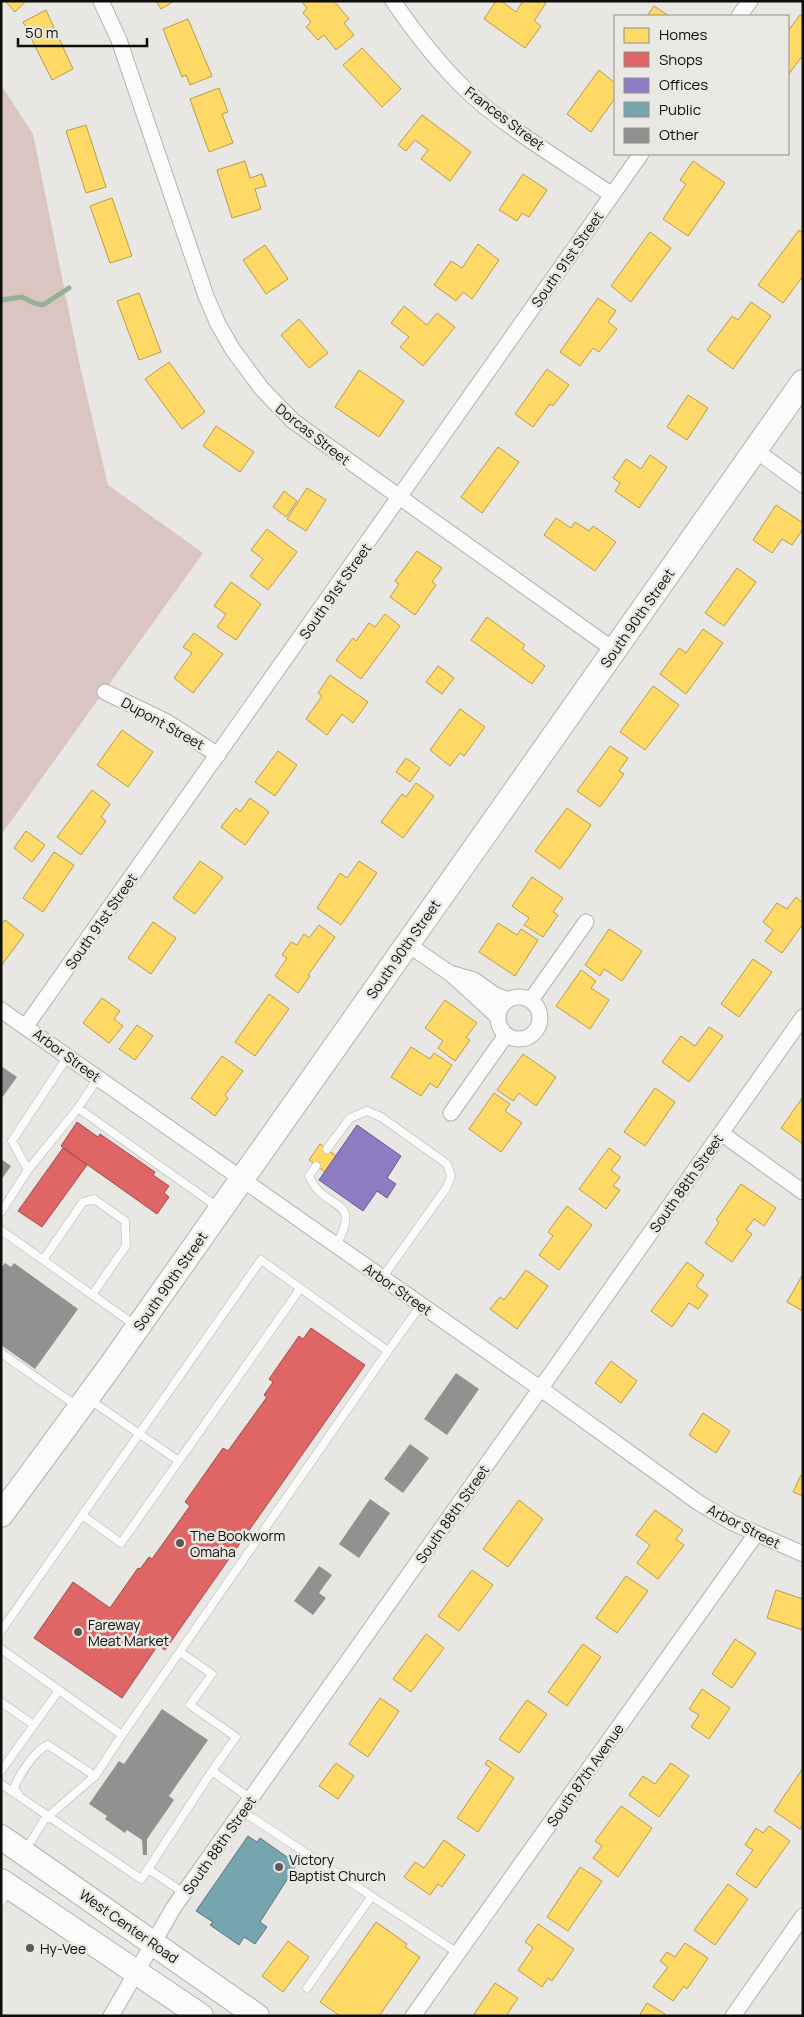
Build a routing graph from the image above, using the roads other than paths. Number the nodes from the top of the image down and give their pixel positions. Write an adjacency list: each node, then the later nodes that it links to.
1 (101, 1): 10 (street, Dorcas Street)
2 (393, 1): 6 (street, Frances Street)
3 (750, 1): 4 (street)
4 (740, 15)
5 (640, 155): 6 (street, South 91st Street)
6 (612, 195): 10 (street, South 91st Street)
7 (803, 382): 8 (main road, South 90th Street)
8 (754, 450): 9 (street); 11 (main road, South 90th Street)
9 (803, 485)
10 (399, 499): 11 (street, Dorcas Street); 13 (street, South 91st Street)
11 (614, 650): 15 (main road, South 90th Street)
12 (105, 692): 13 (street, Dupont Street)
13 (218, 756): 22 (street, South 91st Street)
14 (586, 922): 18 (street)
15 (407, 944): 16 (street); 32 (main road, South 90th Street)
16 (451, 974): 17 (street); 20 (street)
17 (508, 1000): 18 (street); 20 (street)
18 (531, 1000): 23 (street)
19 (3, 1016): 22 (street, Arbor Street)
20 (497, 1016): 23 (street)
21 (803, 1017): 28 (street, South 88th Street)
22 (26, 1026): 24 (street, Arbor Street)
23 (506, 1035): 27 (street)
24 (68, 1056): 25 (street, Arbor Street); 31 (lane)
25 (98, 1078): 26 (lane); 32 (street, Arbor Street)
26 (78, 1108): 31 (lane); 34 (lane)
27 (451, 1113)
28 (721, 1133): 33 (street); 46 (street, South 88th Street)
29 (327, 1149): 39 (lane)
30 (316, 1166): 37 (lane)
31 (28, 1170): 35 (lane)
32 (242, 1180): 34 (main road, South 90th Street); 37 (street, Arbor Street)
33 (803, 1192)
34 (221, 1209): 43 (main road, South 90th Street)
35 (1, 1212)
36 (1, 1230): 38 (lane)
37 (336, 1245): 39 (street, Arbor Street)
38 (43, 1260): 41 (lane); 41 (lane)
39 (382, 1278): 42 (street, Arbor Street)
40 (300, 1288): 44 (lane); 48 (lane); 49 (lane)
41 (92, 1295): 43 (lane)
42 (421, 1305): 44 (lane); 46 (street, Arbor Street)
43 (138, 1327): 47 (main road, South 90th Street)
44 (388, 1351): 56 (lane)
45 (1, 1353): 47 (lane)
46 (540, 1389): 52 (street, Arbor Street); 66 (street, South 88th Street)
47 (84, 1403): 48 (lane); 50 (main road, South 90th Street)
48 (140, 1433): 49 (lane); 51 (lane)
49 (179, 1460): 51 (lane)
50 (1, 1515)
51 (82, 1515): 54 (lane)
52 (756, 1534): 53 (street, Arbor Street); 77 (street, South 87th Avenue)
53 (803, 1554)
54 (1, 1630)
55 (1, 1649): 57 (lane)
56 (180, 1652): 60 (lane); 62 (lane)
57 (59, 1690): 59 (lane); 60 (lane)
58 (1, 1702): 59 (lane)
59 (34, 1725): 61 (lane)
60 (122, 1735): 63 (lane)
61 (1, 1771)
62 (212, 1771): 66 (lane); 71 (lane)
63 (95, 1776): 65 (lane); 68 (lane)
64 (1, 1784): 65 (lane)
65 (20, 1798): 68 (lane)
66 (251, 1799): 67 (street, South 88th Street)
67 (242, 1811): 73 (street, South 88th Street); 74 (lane)
68 (48, 1817): 70 (lane); 71 (lane)
69 (1, 1837): 70 (main road, West Center Road)
70 (24, 1852): 76 (main road, West Center Road)
71 (148, 1868): 73 (lane)
72 (4, 1890): 78 (main road)
73 (184, 1893): 76 (street, South 88th Street)
74 (371, 1897): 77 (lane); 79 (lane)
75 (803, 1916): 84 (street)
76 (152, 1942): 78 (street, South 88th Street); 82 (main road, West Center Road)
77 (458, 1953): 83 (street, South 87th Avenue)
78 (136, 1972): 80 (street, South 88th Street); 81 (main road)
79 (307, 1988)
80 (110, 2016)
81 (201, 2016)
82 (257, 2016)
83 (413, 2016)
84 (733, 2016)

